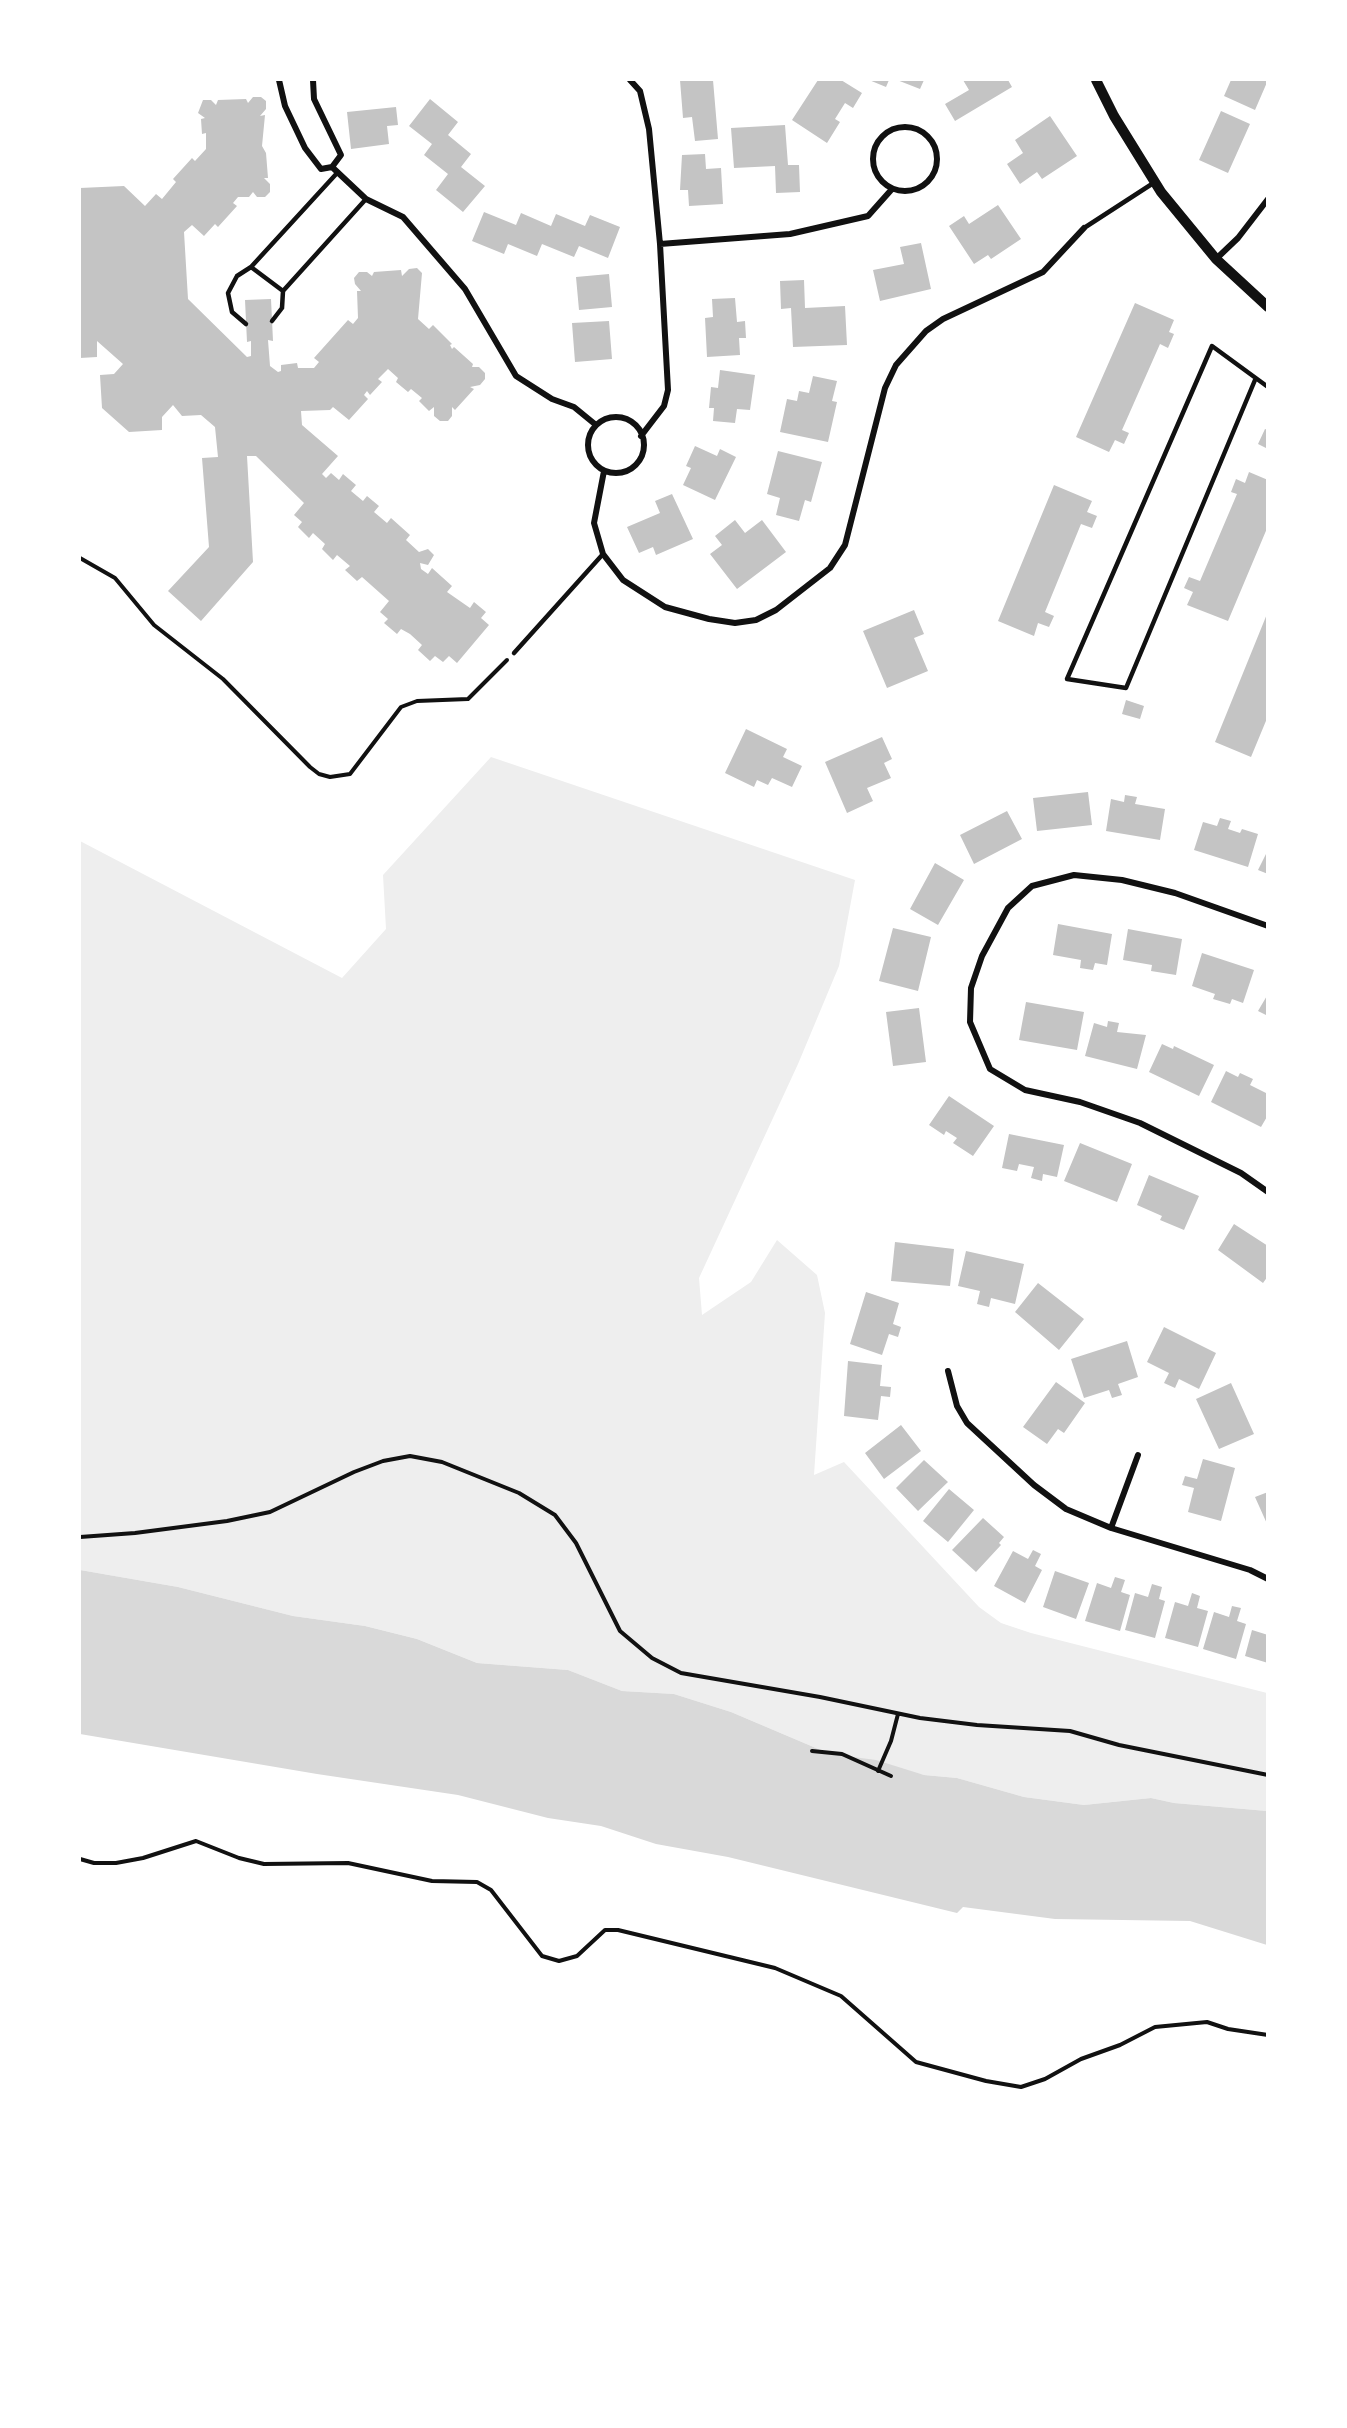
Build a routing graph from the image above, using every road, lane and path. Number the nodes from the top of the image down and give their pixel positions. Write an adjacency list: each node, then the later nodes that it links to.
1 (279, 80): 5 (street)
2 (313, 80): 5 (street)
3 (630, 80): 11 (street)
4 (1096, 80): 6 (street)
5 (335, 170): 8 (street); 13 (lane)
6 (1155, 182): 10 (lane); 12 (street)
7 (892, 189): 7 (street); 11 (street)
8 (366, 199): 14 (lane); 20 (street)
9 (1268, 199): 12 (street)
10 (1084, 228): 23 (street)
11 (660, 244): 21 (street)
12 (1216, 259): 15 (street)
13 (251, 267): 14 (lane); 17 (lane)
14 (283, 291): 16 (lane)
15 (1268, 307)
16 (272, 321)
17 (246, 324)
18 (1256, 380): 18 (lane); 19 (lane)
19 (1268, 387)
20 (596, 425): 21 (street); 22 (street)
21 (642, 436): 22 (street)
22 (604, 471): 23 (street)
23 (603, 554): 25 (lane)
24 (80, 558): 25 (path)
25 (514, 653)
26 (1268, 927): 27 (street)
27 (1268, 1192)
28 (948, 1371): 30 (street)
29 (1138, 1455): 30 (street)
30 (1111, 1528): 32 (street)
31 (80, 1537): 33 (path)
32 (1268, 1579)
33 (898, 1714): 35 (path); 36 (path)
34 (812, 1751): 35 (path)
35 (878, 1771): 37 (path)
36 (1268, 1775)
37 (891, 1776)
38 (80, 1859): 39 (path)
39 (1268, 2035)

